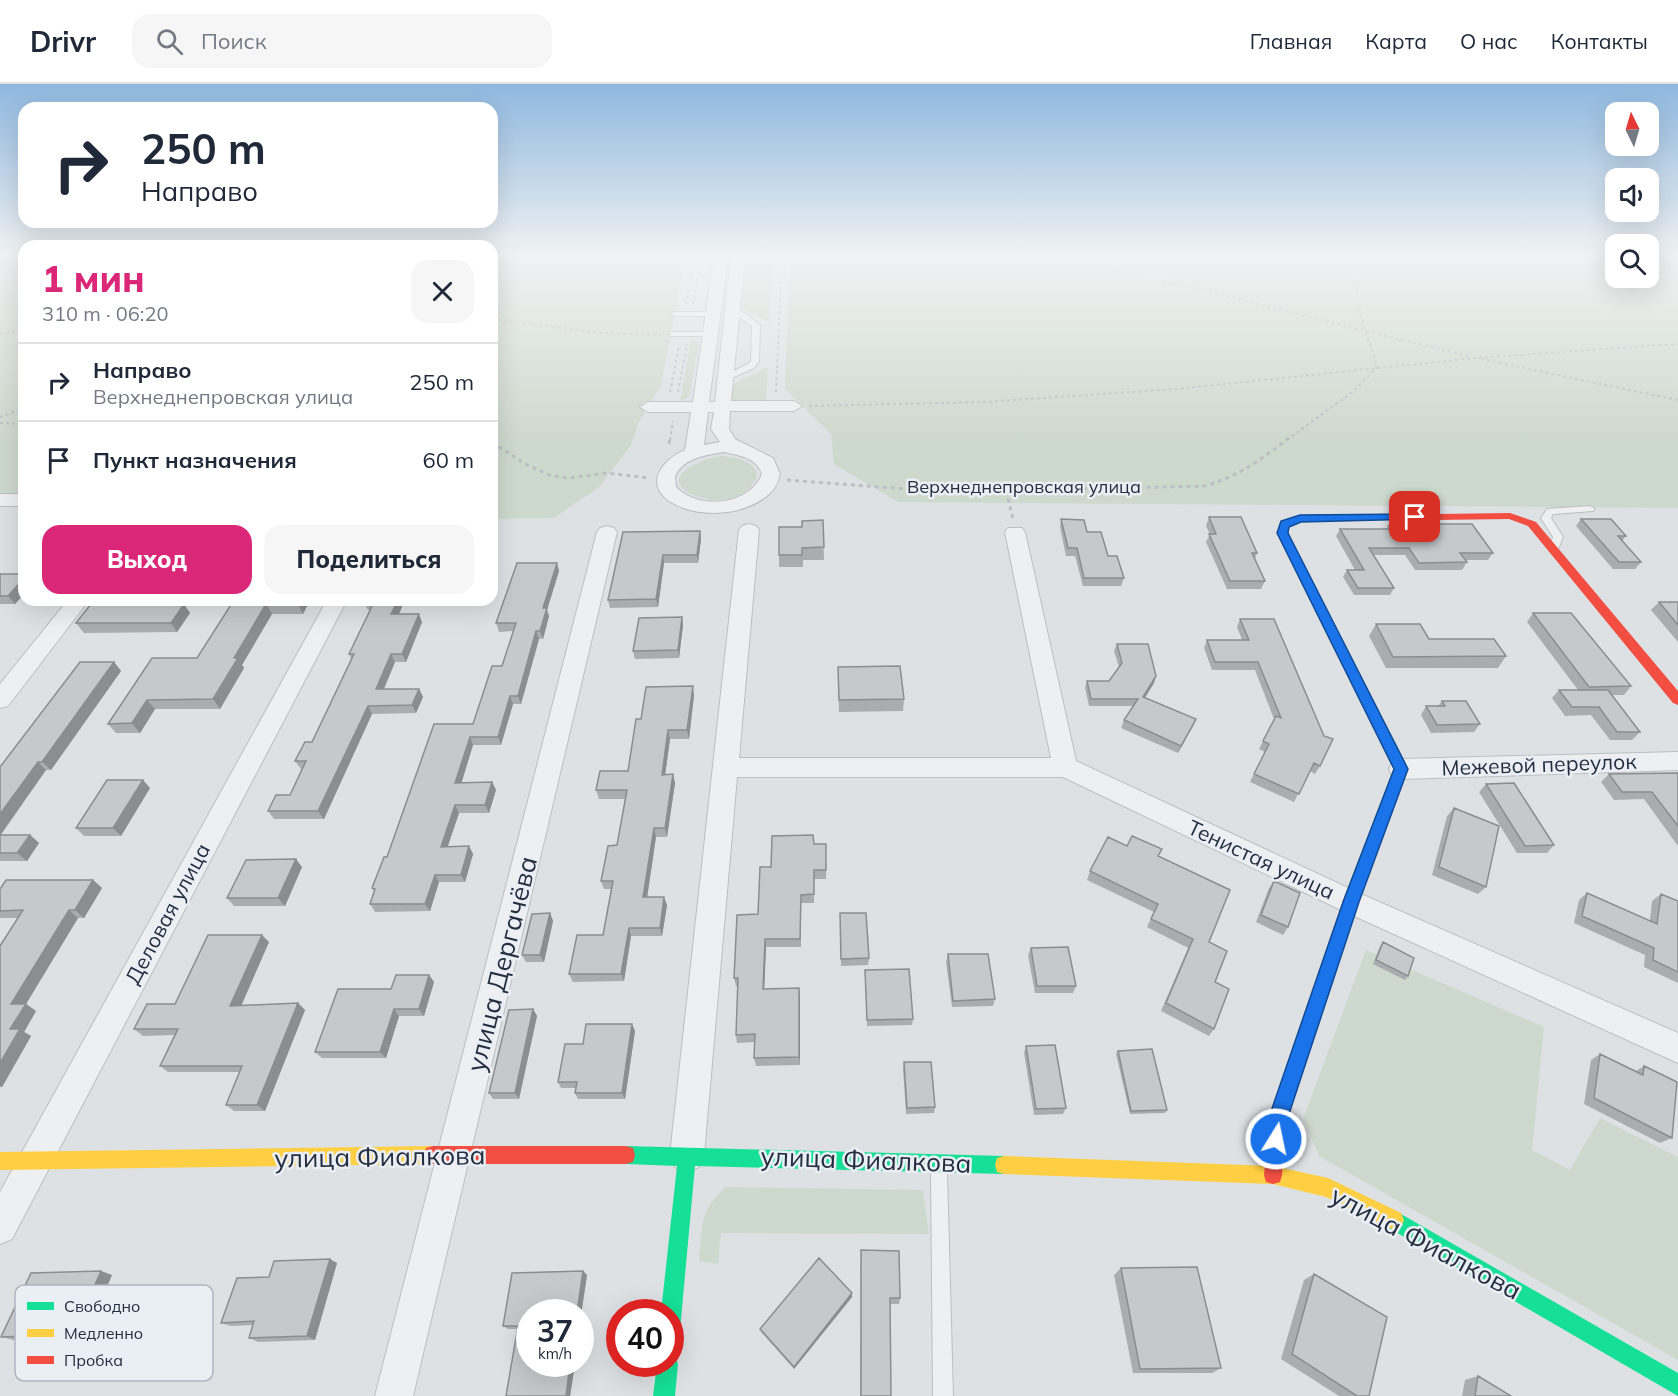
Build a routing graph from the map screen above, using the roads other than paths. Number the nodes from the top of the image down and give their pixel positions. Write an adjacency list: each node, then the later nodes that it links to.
1 (711, 318): 5 (street)
2 (731, 318): 6 (street)
3 (747, 318): 6 (lane)
4 (673, 334): 5 (lane)
5 (709, 334): 10 (street)
6 (725, 379): 7 (street)
7 (722, 406): 8 (street); 10 (street); 11 (street)
8 (801, 406)
9 (648, 407): 10 (street)
10 (699, 407): 12 (street)
11 (749, 451): 12 (street); 12 (street)
12 (694, 452)
13 (0, 500): 14 (street)
14 (18, 500)
15 (1590, 509): 19 (lane)
16 (749, 530): 26 (street)
17 (607, 532): 30 (street, улица Дергачёва)
18 (1015, 532): 25 (street)
19 (1554, 550): 23 (street); 27 (street)
20 (75, 606): 22 (street)
21 (334, 606): 32 (street, Деловая улица)
22 (0, 700)
23 (1678, 700)
24 (1678, 761): 27 (street, Межевой переулок)
25 (1066, 767): 26 (street); 28 (street, Тенистая улица)
26 (724, 768): 31 (street)
27 (1401, 769): 28 (street)
28 (1351, 902): 29 (street, Тенистая улица); 35 (street)
29 (1678, 1047)
30 (455, 1155): 31 (street, улица Фиалкова); 32 (street, улица Фиалкова); 40 (street, улица Дергачёва)
31 (687, 1155): 34 (street, улица Фиалкова); 37 (street)
32 (36, 1160): 33 (street, улица Фиалкова); 36 (street, Деловая улица)
33 (0, 1161)
34 (939, 1162): 35 (street, улица Фиалкова); 42 (lane)
35 (1273, 1175): 39 (street, улица Фиалкова)
36 (0, 1227)
37 (673, 1299)
38 (666, 1377): 41 (street)
39 (1678, 1385)
40 (394, 1396)
41 (664, 1396)
42 (943, 1396)

